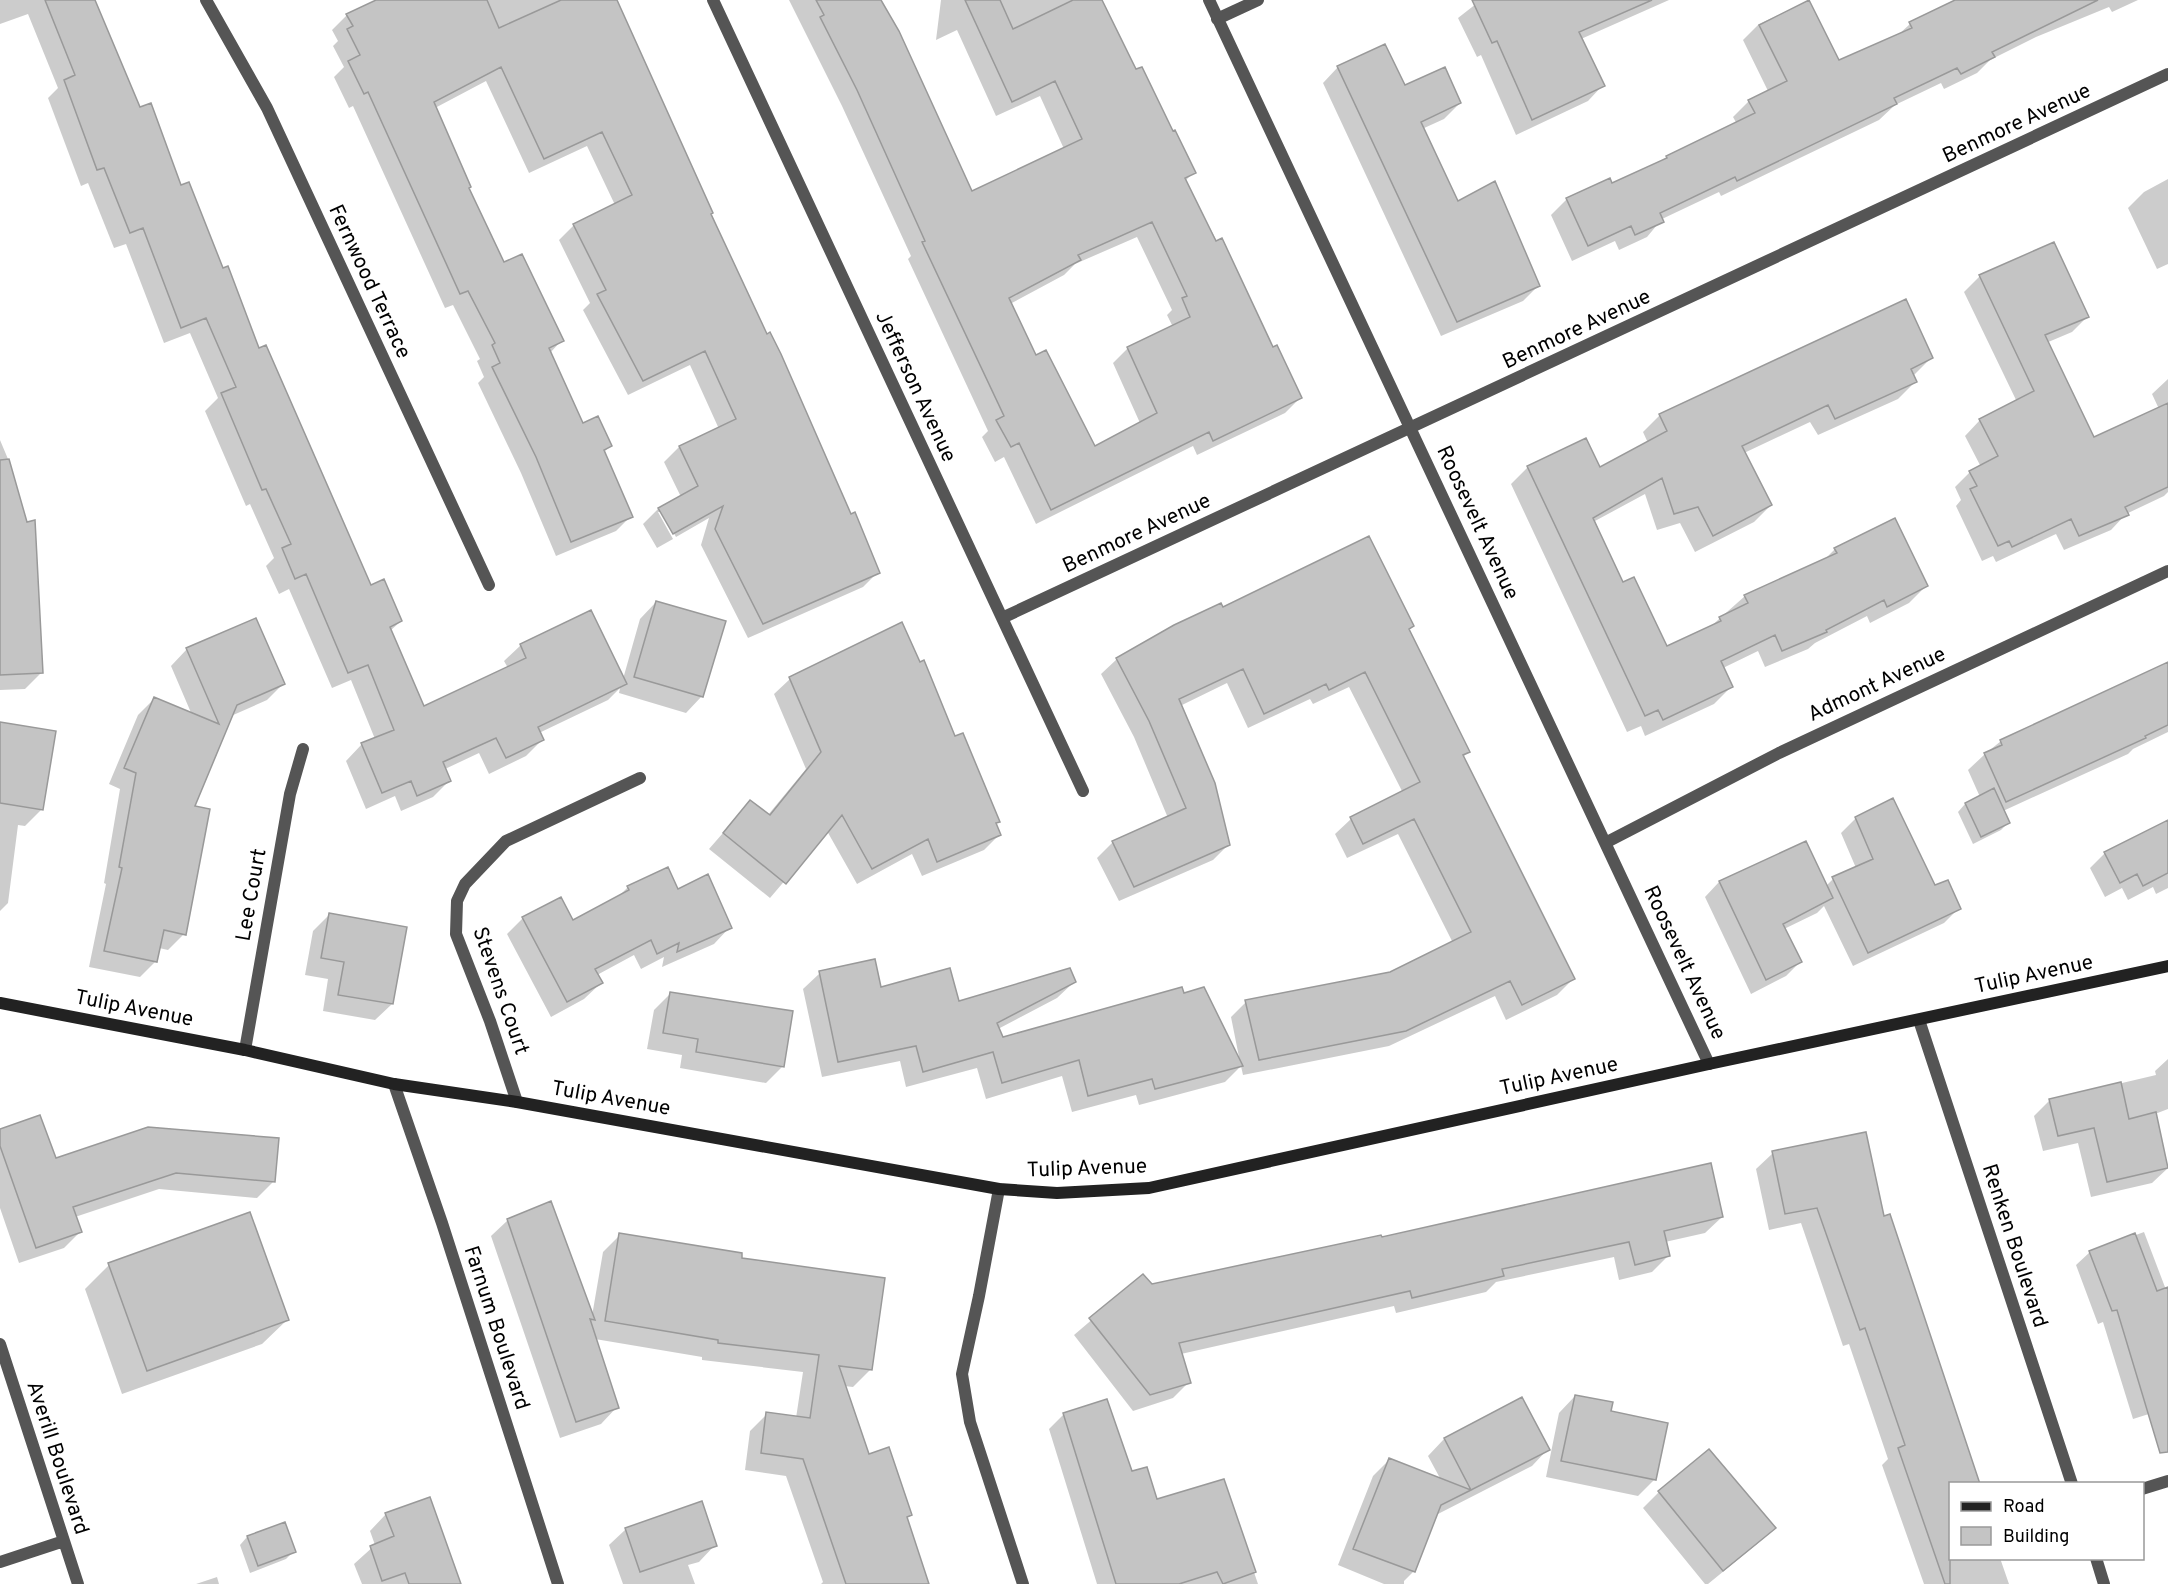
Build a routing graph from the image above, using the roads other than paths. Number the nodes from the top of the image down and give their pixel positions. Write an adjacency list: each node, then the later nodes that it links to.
1 (713, 0): 10 (street, Jefferson Avenue)
2 (1209, 0): 5 (street, Roosevelt Avenue)
3 (1258, 0): 5 (street)
4 (211, 2): 9 (street, Fernwood Terrace)
5 (1217, 19): 7 (street, Roosevelt Avenue)
6 (2168, 74): 7 (street, Benmore Avenue)
7 (1412, 429): 10 (street, Benmore Avenue); 14 (street, Roosevelt Avenue)
8 (2168, 571): 14 (street, Admont Avenue)
9 (489, 585)
10 (1002, 618): 13 (street, Jefferson Avenue)
11 (303, 749): 18 (street, Lee Court)
12 (640, 778): 21 (street, Stevens Court)
13 (1083, 790)
14 (1607, 842): 19 (street, Roosevelt Avenue)
15 (2168, 966): 17 (main road, Tulip Avenue)
16 (0, 1003): 18 (main road, Tulip Avenue)
17 (1919, 1020): 19 (main road, Tulip Avenue); 25 (street, Renken Boulevard)
18 (245, 1050): 20 (main road, Tulip Avenue)
19 (1709, 1064): 22 (main road, Tulip Avenue)
20 (394, 1084): 21 (main road, Tulip Avenue); 31 (street, Farnum Boulevard)
21 (517, 1102): 22 (main road, Tulip Avenue)
22 (999, 1189): 32 (street)
23 (0, 1344): 27 (street, Averill Boulevard)
24 (2168, 1481): 26 (street)
25 (2071, 1482)
26 (2144, 1489)
27 (64, 1541): 29 (street); 30 (street, Averill Boulevard)
28 (2097, 1560): 33 (street)
29 (0, 1562)
30 (78, 1584)
31 (558, 1584)
32 (1023, 1584)
33 (2104, 1584)

